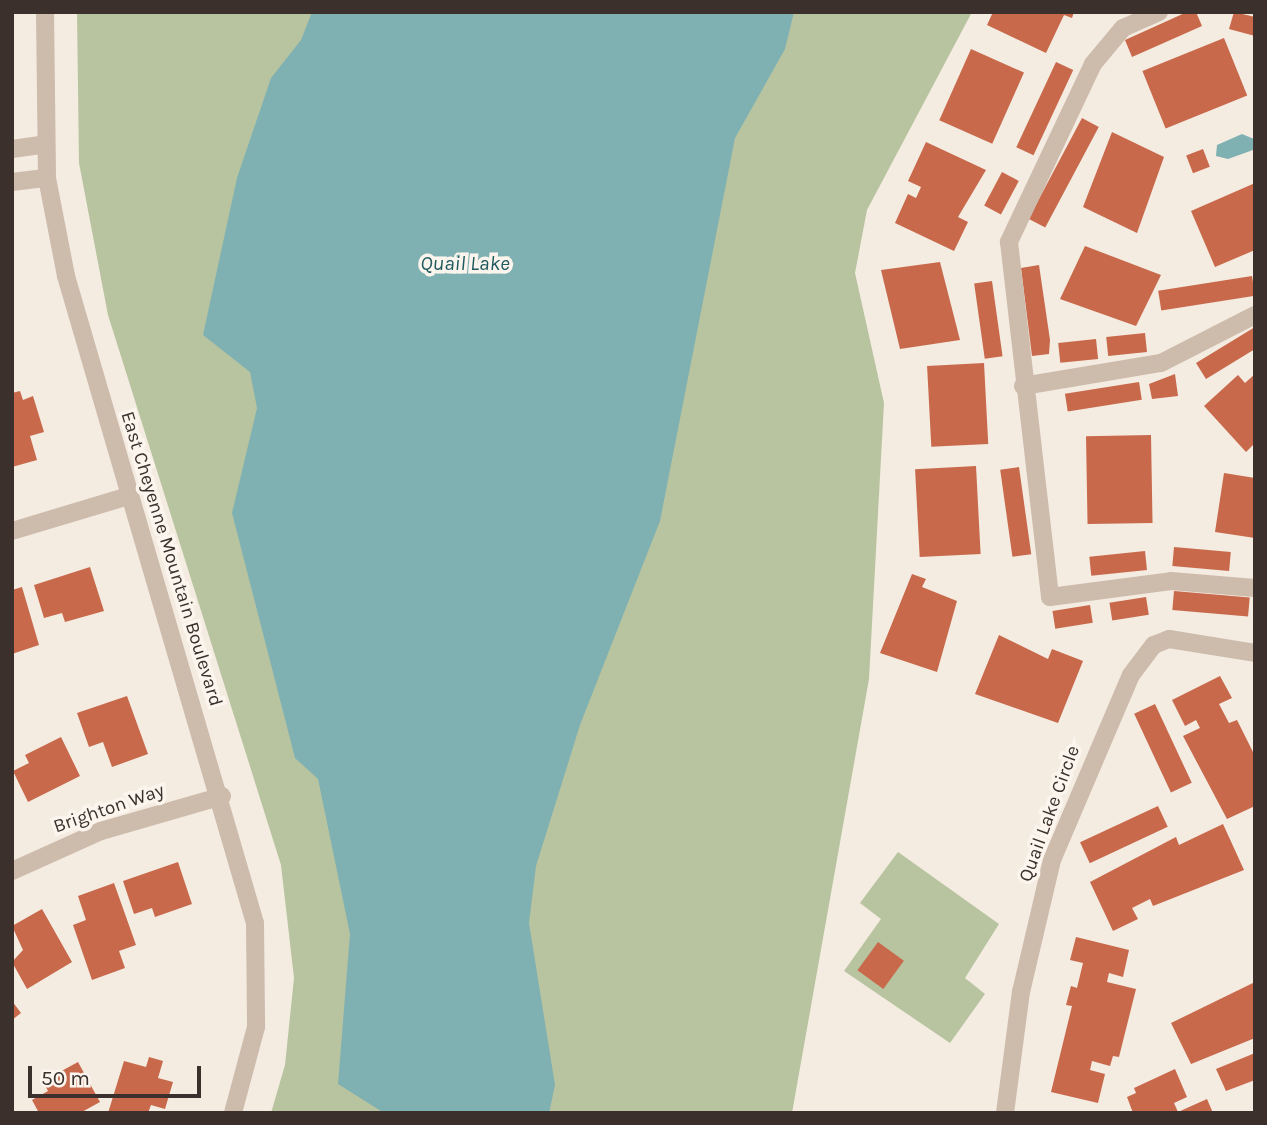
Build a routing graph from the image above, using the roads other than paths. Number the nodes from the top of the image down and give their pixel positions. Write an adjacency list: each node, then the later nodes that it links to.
1 (45, 12): 3 (street, East Cheyenne Mountain Boulevard)
2 (1159, 12): 8 (street)
3 (46, 144): 4 (street); 5 (street, East Cheyenne Mountain Boulevard)
4 (12, 149)
5 (47, 178): 6 (street); 9 (street, East Cheyenne Mountain Boulevard)
6 (12, 182)
7 (1255, 315): 8 (street)
8 (1023, 386): 11 (street)
9 (129, 496): 10 (street); 13 (street, East Cheyenne Mountain Boulevard)
10 (12, 531)
11 (1255, 588)
12 (1255, 653): 16 (street, Quail Lake Circle)
13 (222, 796): 14 (street, Brighton Way); 15 (street, East Cheyenne Mountain Boulevard)
14 (12, 871)
15 (233, 1113)
16 (1005, 1113)

